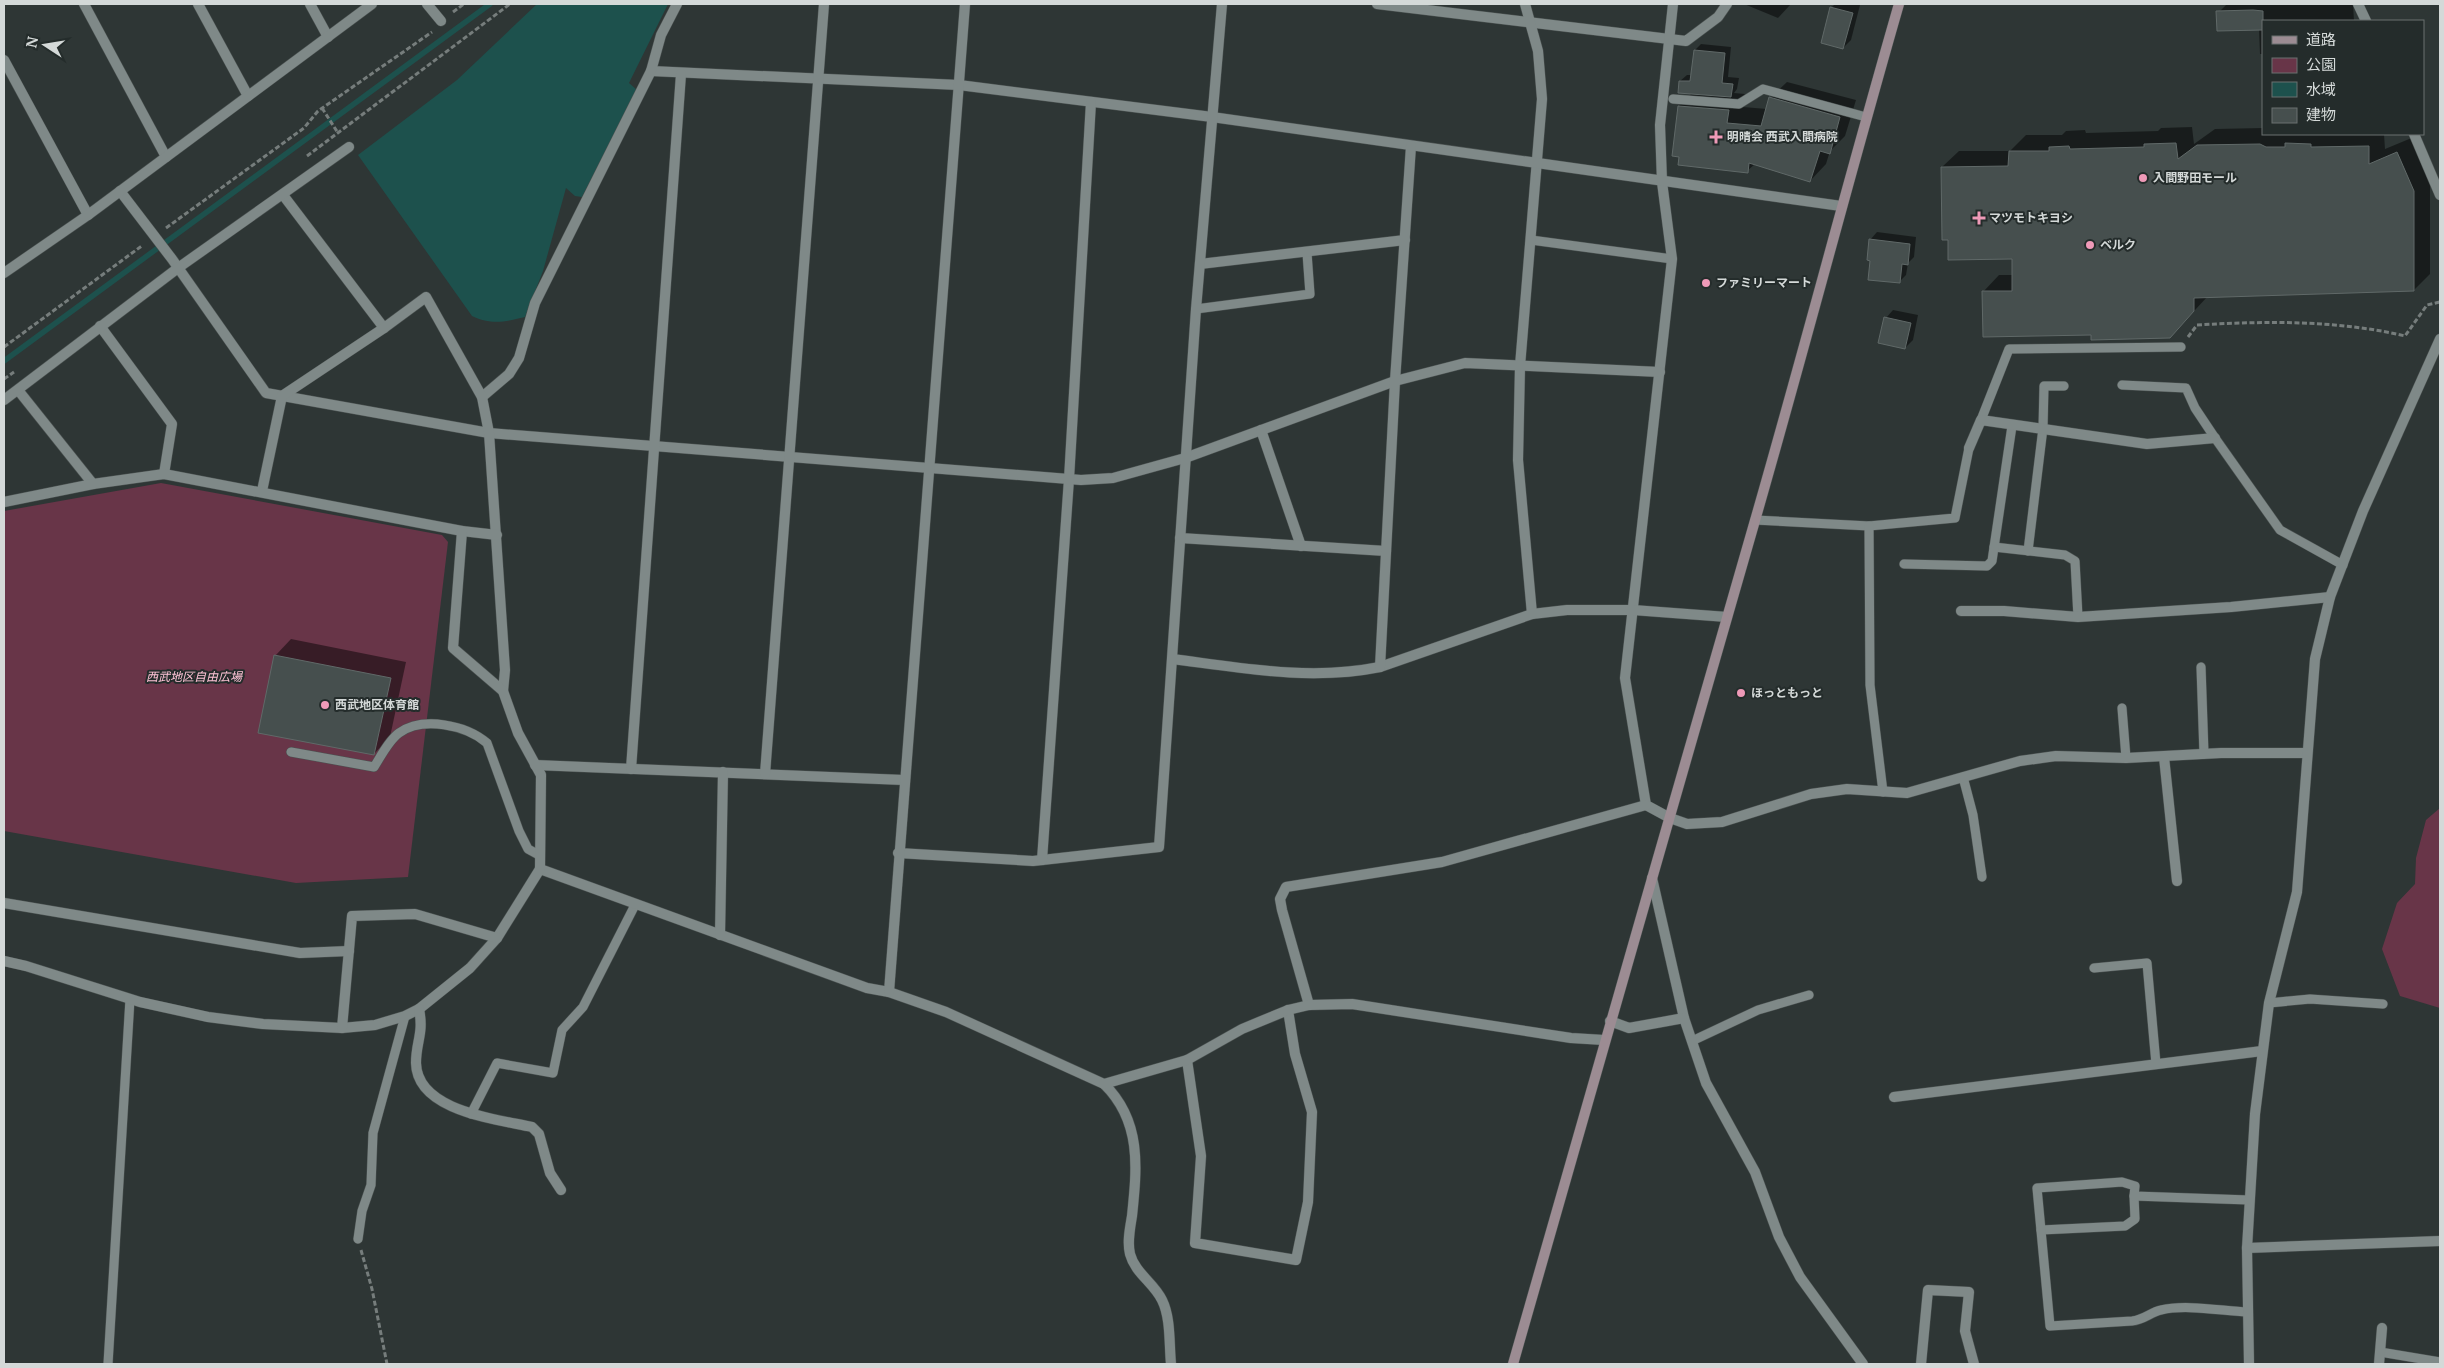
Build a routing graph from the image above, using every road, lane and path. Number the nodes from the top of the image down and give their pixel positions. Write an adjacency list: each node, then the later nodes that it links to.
1 (84, 4): 37 (street)
2 (198, 4): 27 (street)
3 (310, 4): 20 (street)
4 (372, 4): 20 (street)
5 (428, 4): 18 (street)
6 (464, 4): 18 (path)
7 (677, 4): 23 (street)
8 (824, 4): 25 (street)
9 (965, 4): 26 (street)
10 (1222, 4): 31 (street)
11 (1377, 4): 19 (street)
12 (1525, 4): 19 (street)
13 (1673, 4): 21 (street)
14 (1728, 4): 21 (street)
15 (1899, 4): 32 (street)
16 (2358, 4): 17 (street)
17 (2366, 20)
18 (441, 21): 30 (path)
19 (1530, 22): 21 (street); 38 (street)
20 (328, 37): 27 (street)
21 (1667, 40): 39 (street)
22 (4, 60): 44 (street)
23 (651, 71): 24 (street); 67 (street)
24 (681, 74): 25 (street); 75 (street)
25 (818, 79): 26 (street); 77 (street)
26 (959, 85): 29 (street); 79 (street)
27 (248, 96): 37 (street)
28 (1673, 99): 32 (lane)
29 (1091, 102): 31 (street); 81 (street)
30 (323, 110): 33 (path); 45 (path)
31 (1212, 117): 35 (street); 51 (street)
32 (1866, 117): 43 (street)
33 (338, 132)
34 (2414, 135): 42 (street)
35 (1412, 146): 38 (street); 46 (street)
36 (349, 147): 41 (street)
37 (166, 157): 40 (street)
38 (1537, 164): 39 (street); 47 (street)
39 (1662, 182): 43 (street); 49 (street)
40 (120, 191): 44 (street); 45 (street)
41 (282, 195): 50 (street); 56 (street)
42 (2440, 195)
43 (1840, 206): 85 (street)
44 (88, 215): 52 (street)
45 (156, 236): 50 (street); 58 (path)
46 (1405, 240): 48 (street); 62 (street)
47 (1531, 240): 49 (lane); 60 (street)
48 (1307, 253): 51 (street); 54 (lane)
49 (1672, 259): 61 (street)
50 (175, 263): 55 (street); 66 (street)
51 (1200, 264): 54 (street)
52 (5, 269)
53 (2440, 302): 59 (path)
54 (1196, 309): 78 (street)
55 (100, 326): 65 (street); 80 (street)
56 (384, 328): 66 (street); 67 (street)
57 (2440, 339): 95 (street)
58 (4, 347)
59 (2181, 347): 69 (lane)
60 (1520, 366): 61 (street); 62 (street); 99 (street)
61 (1660, 372): 97 (street)
62 (1395, 381): 72 (street); 93 (street)
63 (2122, 385): 74 (lane)
64 (2064, 386): 71 (lane)
65 (18, 390): 68 (street); 82 (street)
66 (282, 396): 73 (street); 83 (street)
67 (482, 397): 73 (street)
68 (4, 400)
69 (1980, 420): 70 (street); 76 (street)
70 (2012, 426): 71 (street); 91 (lane)
71 (2043, 428): 74 (street); 92 (lane)
72 (1261, 430): 78 (street); 90 (street)
73 (489, 433): 75 (street); 88 (street)
74 (2215, 438): 95 (lane)
75 (653, 446): 77 (street); 113 (street)
76 (1969, 448): 86 (lane)
77 (788, 456): 79 (street); 115 (street)
78 (1185, 458): 81 (street); 89 (street)
79 (929, 467): 81 (street); 117 (street)
80 (164, 474): 82 (street); 83 (street)
81 (1069, 479): 123 (street)
82 (93, 484): 84 (street)
83 (262, 491): 87 (street)
84 (4, 502)
85 (1755, 520): 86 (lane); 100 (street)
86 (1869, 526): 118 (lane)
87 (462, 531): 88 (street); 105 (street)
88 (497, 535): 105 (street)
89 (1180, 538): 90 (street); 102 (street)
90 (1301, 546): 93 (street)
91 (1994, 547): 92 (lane); 94 (lane)
92 (2028, 550): 101 (lane)
93 (1386, 551): 103 (street)
94 (1904, 564)
95 (2343, 565): 96 (street)
96 (2330, 596): 101 (street); 108 (street)
97 (1633, 610): 99 (street); 100 (street); 119 (street)
98 (1961, 611): 101 (street)
99 (1532, 614): 103 (street)
100 (1727, 617): 120 (street)
101 (2078, 617)
102 (1173, 660): 103 (street); 123 (street)
103 (1380, 667)
104 (2202, 667): 109 (lane)
105 (503, 691): 112 (street)
106 (2122, 708): 111 (lane)
107 (291, 752): 122 (lane)
108 (2307, 753): 109 (street); 138 (street)
109 (2204, 754): 110 (street)
110 (2164, 757): 111 (street); 127 (street)
111 (2126, 758): 116 (street)
112 (535, 765): 113 (street); 122 (street)
113 (631, 769): 114 (street)
114 (723, 772): 115 (street); 130 (street)
115 (765, 774): 117 (street)
116 (1963, 777): 118 (street); 125 (lane)
117 (904, 780): 121 (street)
118 (1883, 792): 120 (street)
119 (1646, 805): 120 (street); 140 (street)
120 (1670, 818): 126 (street)
121 (898, 853): 123 (street); 135 (street)
122 (539, 855): 124 (street)
123 (1042, 860)
124 (540, 869): 129 (street); 131 (street)
125 (1982, 877)
126 (1652, 878): 144 (street); 145 (street)
127 (2177, 882)
128 (4, 903): 132 (street)
129 (635, 905): 130 (street); 154 (lane)
130 (720, 935): 135 (street)
131 (497, 938): 132 (street); 141 (street)
132 (349, 951): 146 (street)
133 (4, 961): 137 (street)
134 (2094, 968): 151 (lane)
135 (889, 992): 152 (street)
136 (1809, 995): 148 (lane)
137 (130, 999): 146 (street); 166 (lane)
138 (2269, 1003): 139 (lane); 149 (street)
139 (2383, 1004)
140 (1309, 1005): 142 (street); 147 (street)
141 (419, 1009): 143 (street); 154 (street)
142 (1288, 1010): 150 (street); 150 (street)
143 (406, 1016): 146 (street); 159 (lane)
144 (1684, 1018): 145 (street); 148 (street)
145 (1610, 1021): 147 (street)
146 (342, 1028)
147 (1604, 1040): 169 (street)
148 (1692, 1040): 170 (street)
149 (2262, 1051): 151 (street); 157 (street)
150 (1187, 1060): 152 (street)
151 (2156, 1064): 153 (street)
152 (1104, 1084): 168 (street)
153 (1894, 1097)
154 (471, 1114): 155 (street)
155 (561, 1190)
156 (2134, 1196): 157 (lane); 158 (lane); 158 (lane)
157 (2249, 1200): 161 (street)
158 (2041, 1230): 162 (lane)
159 (358, 1238): 167 (path)
160 (2440, 1241): 161 (street)
161 (2246, 1248): 162 (street)
162 (2247, 1312): 173 (street)
163 (2382, 1328): 164 (street)
164 (2380, 1352): 165 (lane); 174 (street)
165 (2440, 1362)
166 (108, 1364)
167 (387, 1364)
168 (1171, 1364)
169 (1513, 1364)
170 (1863, 1364)
171 (1921, 1364): 172 (street)
172 (1974, 1364)
173 (2249, 1364)
174 (2379, 1364)

